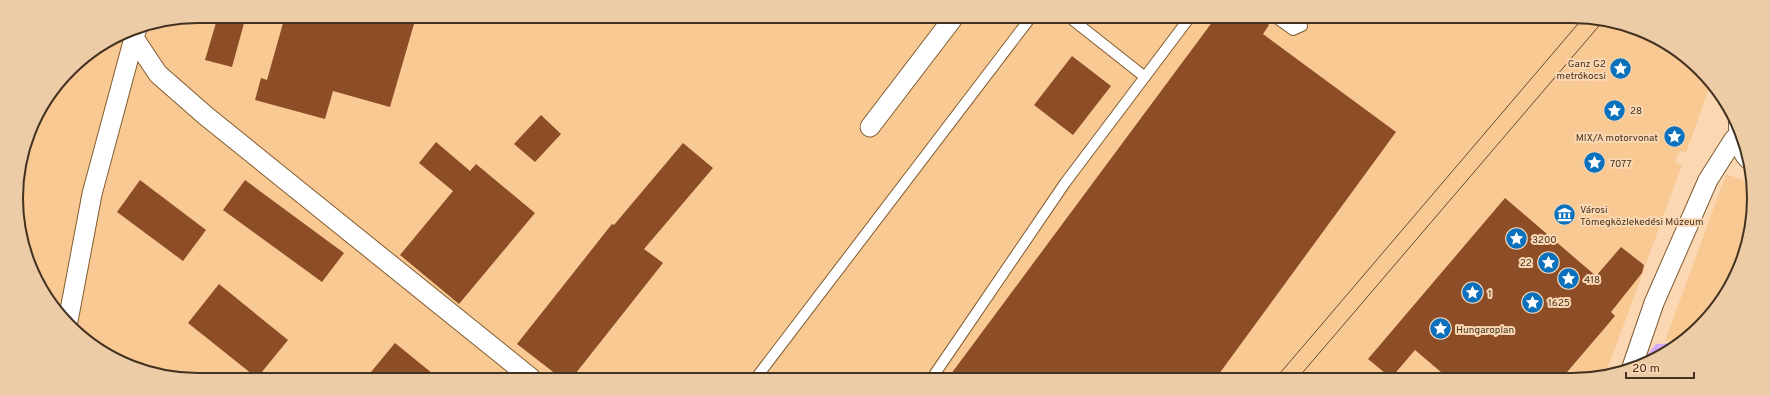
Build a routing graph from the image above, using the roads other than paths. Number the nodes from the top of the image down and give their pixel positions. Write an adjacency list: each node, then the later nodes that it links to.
1 (949, 23): 10 (street)
2 (1025, 23): 16 (lane)
3 (1077, 23): 9 (lane)
4 (1186, 23): 9 (lane)
5 (1283, 23): 6 (lane)
6 (1302, 26)
7 (136, 34): 13 (street)
8 (137, 34): 15 (street)
9 (1145, 77): 17 (lane)
10 (870, 126)
11 (1734, 131): 12 (lane); 14 (street)
12 (1744, 162)
13 (69, 316)
14 (1634, 362)
15 (526, 373)
16 (760, 373)
17 (935, 373)

